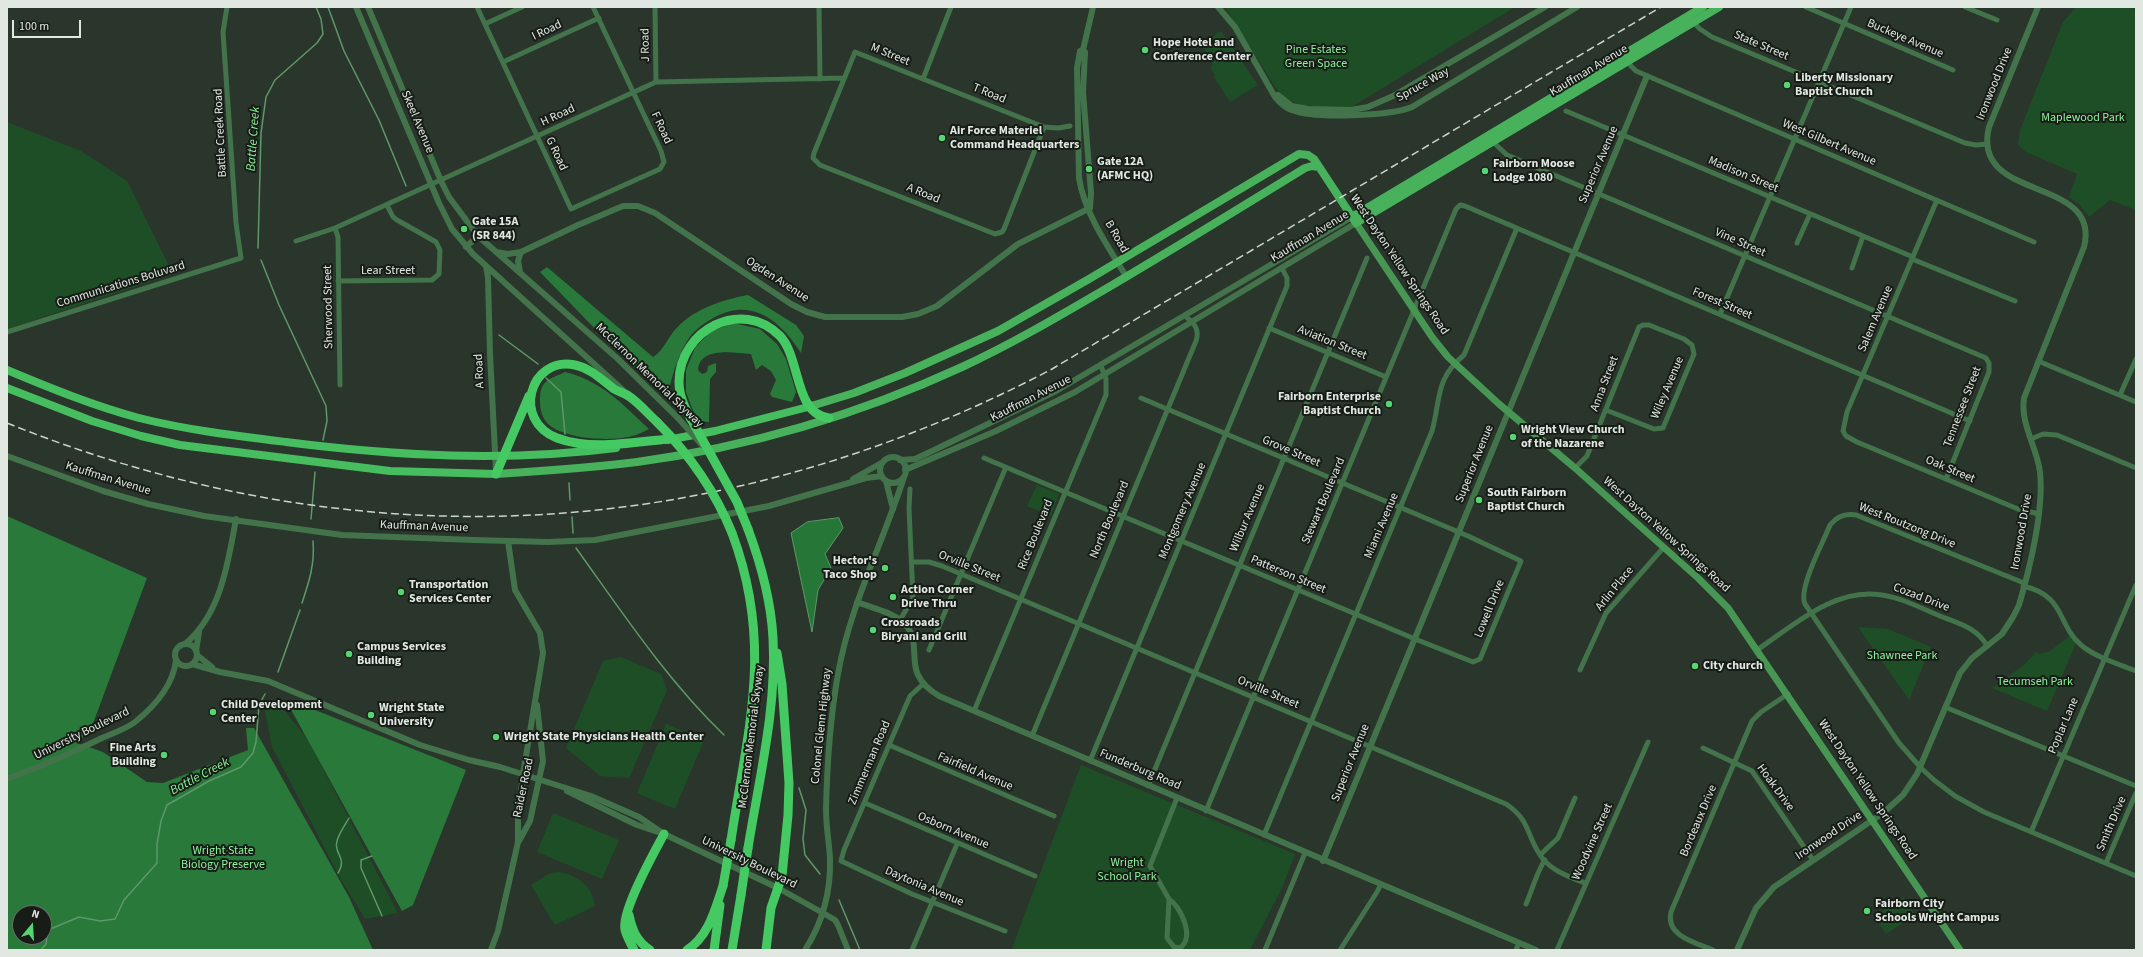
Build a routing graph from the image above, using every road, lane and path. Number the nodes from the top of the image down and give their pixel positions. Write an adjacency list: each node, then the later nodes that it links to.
1 (227, 7): 70 (street, Battle Creek Road)
2 (356, 7): 48 (street, Skeel Avenue)
3 (368, 7): 47 (street, Skeel Avenue)
4 (477, 7): 24 (street, G Road)
5 (522, 7): 24 (street)
6 (593, 7): 20 (street, F Road)
7 (655, 7): 33 (street, J Road)
8 (819, 7): 31 (street)
9 (950, 7): 32 (street)
10 (1093, 7): 25 (street)
11 (1218, 7): 35 (street, Spruce Way)
12 (1545, 7): 35 (street, Spruce Way)
13 (1577, 7): 35 (street, Spruce Way)
14 (1703, 7): 21 (main road, Kauffman Avenue)
15 (1719, 7): 21 (main road, Kauffman Avenue)
16 (1806, 7): 23 (street, Buckeye Avenue)
17 (1851, 7): 23 (street)
18 (1965, 7): 22 (street)
19 (2038, 7): 45 (street, Ironwood Drive)
20 (599, 18): 27 (street, I Road); 36 (street, F Road)
21 (1691, 19): 26 (main road, Kauffman Avenue); 34 (street, State Street)
22 (1997, 20)
23 (1843, 23): 28 (street, Buckeye Avenue); 34 (street)
24 (485, 24): 27 (street, G Road)
25 (1083, 50): 38 (street, B Road); 39 (street)
26 (1624, 59): 29 (street, West Gilbert Avenue); 43 (main road, Kauffman Avenue)
27 (503, 62): 41 (street, G Road)
28 (1952, 70)
29 (1647, 76): 42 (street, Superior Avenue); 44 (street, West Gilbert Avenue)
30 (844, 78): 31 (street, H Road); 32 (street, M Street); 40 (street, A Road)
31 (820, 79): 33 (street, H Road)
32 (923, 79): 40 (street, T Road)
33 (656, 82): 36 (street, H Road)
34 (1819, 82): 44 (street); 45 (street, State Street)
35 (1271, 88)
36 (633, 92): 41 (street, H Road); 55 (street, F Road)
37 (1566, 111): 42 (street, Madison Street)
38 (1077, 126): 39 (street, T Road); 40 (street, T Road); 54 (street, B Road)
39 (1086, 126): 54 (street)
40 (1047, 127)
41 (537, 136): 47 (street, H Road); 55 (street, G Road)
42 (1623, 136): 49 (street, Superior Avenue); 50 (street, Madison Street)
43 (1490, 138): 49 (street, Vine Street); 57 (main road, Kauffman Avenue)
44 (1794, 139): 50 (street); 51 (street, West Gilbert Avenue)
45 (1987, 144): 91 (street, Ironwood Drive)
46 (1319, 167): 57 (main road, West Dayton Yellow Springs Road); 73 (main road, West Dayton Yellow Springs Road); 78 (main road)
47 (442, 181): 48 (street, H Road); 60 (street, Skeel Avenue)
48 (432, 185): 52 (street, H Road); 65 (street, Skeel Avenue)
49 (1599, 194): 68 (street, Superior Avenue); 69 (street, Vine Street)
50 (1769, 197): 56 (street, Madison Street); 69 (street)
51 (1937, 200): 63 (street, West Gilbert Avenue); 72 (street, Salem Avenue)
52 (387, 205): 58 (street, H Road); 79 (street, Lear Street)
53 (1465, 206): 59 (street, Forest Street); 81 (street, Stewart Boulevard)
54 (1090, 208): 67 (street, Ogden Avenue); 73 (street, B Road)
55 (571, 209)
56 (1810, 214): 61 (street, Madison Street); 64 (street)
57 (1354, 220): 75 (street, Kauffman Avenue); 81 (main road, West Dayton Yellow Springs Road); 83 (street, Kauffman Avenue)
58 (335, 228): 62 (street, H Road); 79 (street, Sherwood Street)
59 (1516, 228): 68 (street, Forest Street); 92 (street, Miami Avenue)
60 (476, 234): 65 (street); 66 (street, McClernon Memorial Skyway)
61 (1863, 236): 72 (street, Madison Street); 76 (street)
62 (296, 241)
63 (2034, 242)
64 (1797, 243)
65 (465, 245): 74 (street, McClernon Memorial Skyway)
66 (496, 252): 67 (street); 77 (street, McClernon Memorial Skyway)
67 (521, 252): 77 (street)
68 (1574, 253): 82 (street, Forest Street); 109 (street, Superior Avenue)
69 (1745, 256): 82 (street); 84 (street, Vine Street)
70 (241, 258): 88 (street, Communications Boluvard)
71 (1367, 258): 89 (street, Wilbur Avenue)
72 (1913, 258): 80 (street, Madison Street); 84 (street, Salem Avenue)
73 (1118, 262): 78 (street, B Road); 106 (main road, West Dayton Yellow Springs Road)
74 (486, 266): 103 (street, McClernon Memorial Skyway); 117 (street, A Road)
75 (1282, 268): 85 (street, Kauffman Avenue); 87 (street, Montgomery Avenue)
76 (1852, 268)
77 (520, 272): 118 (street, McClernon Memorial Skyway, bridge)
78 (1126, 276): 110 (main road)
79 (338, 281): 99 (street, Sherwood Street)
80 (2015, 301)
81 (1414, 311): 92 (main road, West Dayton Yellow Springs Road); 98 (street, Stewart Boulevard)
82 (1720, 314): 97 (street, Forest Street)
83 (1185, 316): 85 (street); 94 (street, Kauffman Avenue)
84 (1888, 317): 93 (street, Vine Street); 97 (street, Salem Avenue)
85 (1193, 322): 96 (street, Kauffman Avenue); 107 (street, North Boulevard)
86 (1642, 326): 108 (street, Anna Street); 108 (street, Wiley Avenue)
87 (1269, 328): 89 (street, Aviation Street); 112 (street, Montgomery Avenue)
88 (7, 332)
89 (1328, 352): 98 (street, Aviation Street); 120 (street, Wilbur Avenue)
90 (2136, 359): 102 (street)
91 (2038, 361): 102 (street); 114 (street, Ironwood Drive)
92 (1455, 362): 109 (main road, West Dayton Yellow Springs Road); 134 (street, Miami Avenue)
93 (1989, 363): 111 (street, Tennessee Street)
94 (1101, 366): 96 (street, Rice Boulevard); 121 (street, Kauffman Avenue)
95 (7, 370): 117 (highway)
96 (1104, 373): 127 (street, Kauffman Avenue); 133 (street, Rice Boulevard)
97 (1863, 375): 111 (street, Forest Street); 115 (street, Salem Avenue)
98 (1386, 377): 131 (street, Stewart Boulevard)
99 (340, 385)
100 (7, 388): 126 (highway)
101 (533, 388): 103 (highway); 113 (highway); 117 (highway)
102 (2120, 395): 105 (street)
103 (630, 396): 219 (highway, McClernon Memorial Skyway, bridge)
104 (1141, 398): 107 (street, Grove Street)
105 (2136, 402)
106 (808, 407): 110 (highway); 113 (highway); 118 (highway, bridge)
107 (1167, 410): 112 (street, Grove Street); 137 (street, North Boulevard)
108 (1606, 410): 124 (street, Anna Street)
109 (1508, 412): 124 (main road, West Dayton Yellow Springs Road); 139 (street, Superior Avenue)
110 (829, 418): 126 (main road)
111 (1970, 420): 129 (street, Tennessee Street)
112 (1225, 435): 120 (street, Grove Street); 141 (street, Montgomery Avenue)
113 (668, 439): 117 (highway)
114 (2031, 439): 125 (street); 136 (street, Ironwood Drive)
115 (1854, 441): 129 (street, Oak Street)
116 (7, 456): 138 (street, Kauffman Avenue)
117 (499, 456): 126 (highway)
118 (711, 457): 157 (highway, McClernon Memorial Skyway, bridge)
119 (984, 458): 123 (street, Patterson Street)
120 (1283, 459): 131 (street, Grove Street); 145 (street, Wilbur Avenue)
121 (900, 460): 122 (street); 127 (street)
122 (883, 462): 128 (street); 130 (street, Kauffman Avenue)
123 (1006, 467): 133 (street, Patterson Street); 146 (street)
124 (1575, 468): 142 (main road, West Dayton Yellow Springs Road)
125 (2136, 468)
126 (496, 474)
127 (905, 474): 128 (street); 135 (street, Colonel Glenn Highway)
128 (884, 479): 130 (street, Kauffman Avenue); 135 (street)
129 (1946, 479): 136 (street, Oak Street)
130 (845, 484): 140 (street, Kauffman Avenue)
131 (1342, 484): 134 (street, Grove Street); 149 (street, Stewart Boulevard)
132 (910, 489): 144 (street)
133 (1064, 492): 137 (street, Patterson Street); 150 (street, Rice Boulevard)
134 (1400, 508): 139 (street, Grove Street); 152 (street, Miami Avenue)
135 (893, 509): 151 (street, Colonel Glenn Highway)
136 (2039, 514): 147 (street, Ironwood Drive)
137 (1123, 517): 141 (street, Patterson Street); 155 (street, North Boulevard)
138 (236, 519): 140 (street, Kauffman Avenue); 156 (street)
139 (1459, 532): 143 (street, Grove Street); 158 (street, Superior Avenue)
140 (508, 541): 176 (street, Raider Road)
141 (1181, 542): 145 (street, Patterson Street); 161 (street, Montgomery Avenue)
142 (1664, 547): 163 (main road, West Dayton Yellow Springs Road); 170 (street, Arlin Place)
143 (1521, 561): 167 (street, Lowell Drive)
144 (912, 562): 146 (street, Orville Street); 154 (street)
145 (1239, 566): 149 (street, Patterson Street); 173 (street, Wilbur Avenue)
146 (962, 574): 150 (street, Orville Street); 162 (street)
147 (2024, 585): 153 (street, West Routzong Drive); 160 (street, Ironwood Drive); 165 (street, West Routzong Drive)
148 (2136, 585): 165 (street, Poplar Lane)
149 (1298, 590): 152 (street, Patterson Street); 178 (street, Stewart Boulevard)
150 (1020, 599): 155 (street, Orville Street); 180 (street, Rice Boulevard)
151 (857, 602): 154 (street); 225 (street, Colonel Glenn Highway)
152 (1356, 614): 158 (street, Patterson Street); 181 (street, Miami Avenue)
153 (1811, 614): 160 (street, Cozad Drive); 163 (street, Cozad Drive); 190 (street)
154 (900, 620): 175 (street)
155 (1078, 624): 161 (street, Orville Street); 182 (street, North Boulevard)
156 (200, 630): 159 (street); 164 (street)
157 (773, 638): 220 (highway); 233 (highway, McClernon Memorial Skyway, bridge)
158 (1414, 639): 167 (street, Patterson Street); 185 (street, Superior Avenue)
159 (185, 644): 164 (street, University Boulevard); 166 (street, University Boulevard)
160 (1988, 646): 179 (street, Ironwood Drive)
161 (1136, 649): 173 (street, Orville Street); 188 (street, Montgomery Avenue)
162 (929, 650)
163 (1758, 650): 177 (main road, West Dayton Yellow Springs Road)
164 (196, 653): 168 (street); 172 (street, University Boulevard)
165 (2104, 657): 171 (street, West Routzong Drive); 187 (street, Poplar Lane)
166 (176, 660): 169 (street); 174 (street, University Boulevard)
167 (1475, 662)
168 (192, 664): 169 (street, University Boulevard); 172 (street, University Boulevard)
169 (186, 666): 174 (street, University Boulevard)
170 (1580, 670)
171 (2136, 671)
172 (220, 672): 191 (street, University Boulevard)
173 (1195, 673): 178 (street, Orville Street); 194 (street, Wilbur Avenue)
174 (173, 677): 192 (street, University Boulevard)
175 (922, 684): 180 (street, Funderburg Road); 184 (street, Zimmerman Road)
176 (537, 688): 191 (street, Raider Road); 193 (street, Raider Road)
177 (1788, 694): 189 (street, Bordeaux Drive); 202 (main road, West Dayton Yellow Springs Road)
178 (1253, 697): 181 (street, Orville Street); 200 (street, Stewart Boulevard)
179 (1945, 707): 187 (street); 190 (street, Ironwood Drive)
180 (974, 711): 182 (street, Funderburg Road)
181 (1312, 722): 185 (street, Orville Street); 205 (street, Miami Avenue)
182 (1032, 736): 188 (street, Funderburg Road)
183 (1648, 742): 217 (street, Woodvine Street)
184 (889, 745): 199 (street, Zimmerman Road); 201 (street, Fairfield Avenue)
185 (1370, 746): 210 (street, Orville Street); 213 (street, Superior Avenue)
186 (1703, 748): 189 (street, Hoak Drive)
187 (2063, 756): 195 (street); 203 (street, Poplar Lane)
188 (1090, 760): 194 (street, Funderburg Road)
189 (1735, 762): 212 (street, Hoak Drive); 243 (street, Bordeaux Drive)
190 (1920, 767): 202 (street, Ironwood Drive); 203 (street)
191 (523, 774): 193 (street, University Boulevard); 206 (street, Raider Road)
192 (7, 779)
193 (540, 779): 204 (street, University Boulevard); 206 (street, Raider Road)
194 (1148, 786): 197 (street, Funderburg Road)
195 (2136, 786)
196 (2136, 793): 214 (street, Smith Drive)
197 (1177, 798): 200 (street, Funderburg Road); 221 (street)
198 (1575, 798): 210 (street)
199 (865, 803): 207 (street, Osborn Avenue); 209 (street, Zimmerman Road)
200 (1206, 810): 205 (street, Funderburg Road)
201 (1054, 816)
202 (1873, 820): 212 (street, Ironwood Drive); 245 (main road, West Dayton Yellow Springs Road)
203 (2031, 832): 214 (street)
204 (664, 834): 220 (street, University Boulevard); 224 (highway)
205 (1264, 835): 208 (street, Funderburg Road)
206 (518, 842): 228 (street, Raider Road)
207 (957, 844): 215 (street, Osborn Avenue); 222 (street)
208 (1305, 853): 213 (street, Funderburg Road); 238 (street)
209 (842, 855): 222 (street, Daytonia Avenue)
210 (1540, 855): 211 (street, Orville Street)
211 (1544, 860): 217 (street, Orville Street); 223 (street)
212 (1813, 860): 244 (street, Ironwood Drive)
213 (1323, 861): 218 (street, Funderburg Road)
214 (2106, 863): 216 (street)
215 (1035, 876)
216 (2136, 876)
217 (1585, 883): 242 (street, Woodvine Street)
218 (1380, 884): 227 (street, Funderburg Road); 239 (street)
219 (723, 886): 231 (highway); 232 (highway, McClernon Memorial Skyway)
220 (778, 888): 225 (street, University Boulevard); 234 (highway)
221 (1169, 899): 221 (street)
222 (933, 902): 226 (street, Daytonia Avenue); 237 (street)
223 (1526, 904)
224 (628, 912): 229 (highway); 230 (highway)
225 (823, 913): 235 (street, Colonel Glenn Highway); 236 (street, University Boulevard)
226 (1005, 931)
227 (1519, 943): 240 (street); 241 (street, Funderburg Road)
228 (491, 950)
229 (634, 950)
230 (650, 950)
231 (687, 950)
232 (714, 950)
233 (732, 950)
234 (766, 950)
235 (805, 950)
236 (848, 950)
237 (912, 950)
238 (1265, 950)
239 (1340, 950)
240 (1516, 950)
241 (1536, 950)
242 (1557, 950)
243 (1713, 950)
244 (1737, 950)
245 (1960, 950)

